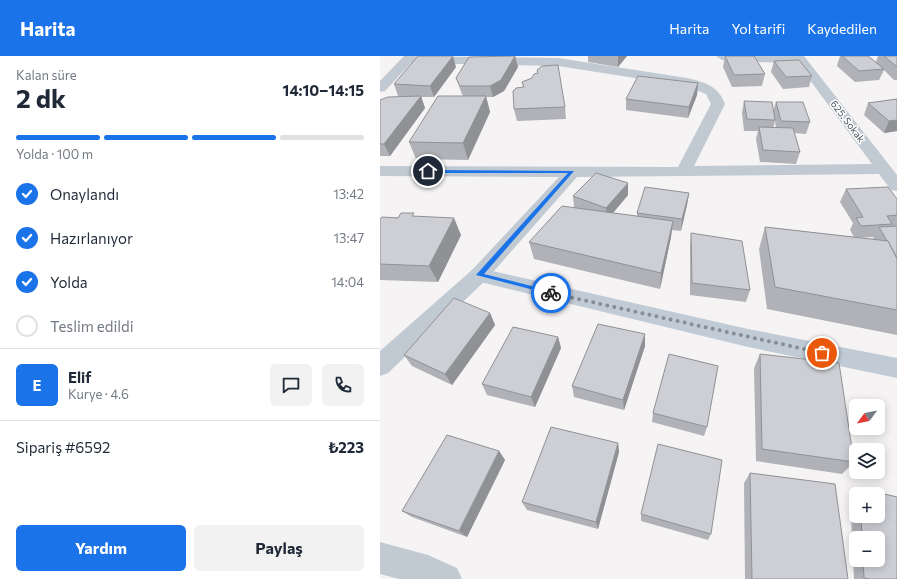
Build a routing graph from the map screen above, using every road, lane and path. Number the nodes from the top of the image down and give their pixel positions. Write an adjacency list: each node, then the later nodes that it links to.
1 (722, 56): 3 (street)
2 (410, 58): 4 (street); 5 (street)
3 (800, 58): 6 (street, 625. Sokak)
4 (563, 59): 8 (street)
5 (380, 88)
6 (884, 170): 8 (street); 10 (street, 625. Sokak)
7 (380, 171): 9 (street)
8 (684, 171): 9 (street)
9 (572, 172): 11 (street)
10 (897, 186)
11 (479, 275): 12 (street); 13 (street)
12 (380, 366)
13 (897, 368)
14 (380, 558): 15 (street)
15 (446, 579)

